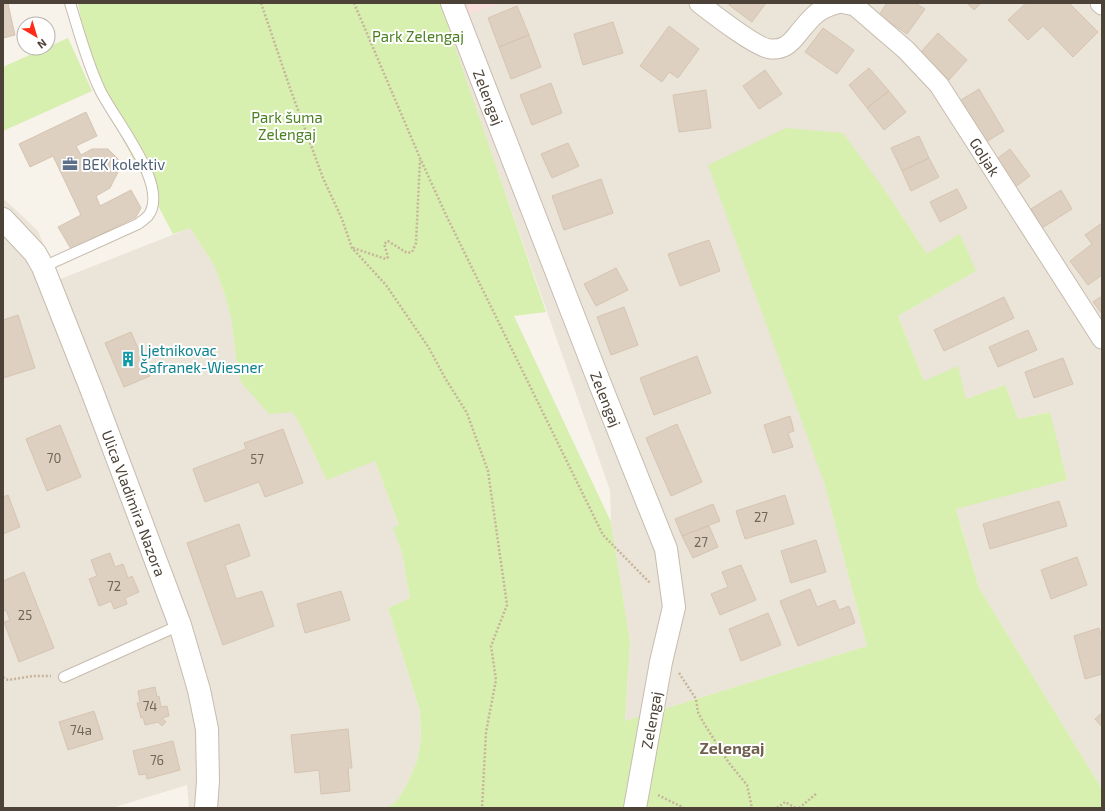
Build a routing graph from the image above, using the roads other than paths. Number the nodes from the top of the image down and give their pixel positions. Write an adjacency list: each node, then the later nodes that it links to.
1 (70, 3): 6 (lane)
2 (452, 3): 11 (street, Zelengaj)
3 (698, 3): 4 (street, Goljak)
4 (840, 3): 7 (street, Goljak)
5 (3, 219): 6 (street, Ulica Vladimira Nazora)
6 (43, 266): 8 (street, Ulica Vladimira Nazora)
7 (1102, 339)
8 (180, 626): 9 (lane); 10 (street, Ulica Vladimira Nazora)
9 (64, 677)
10 (206, 808)
11 (635, 808)

